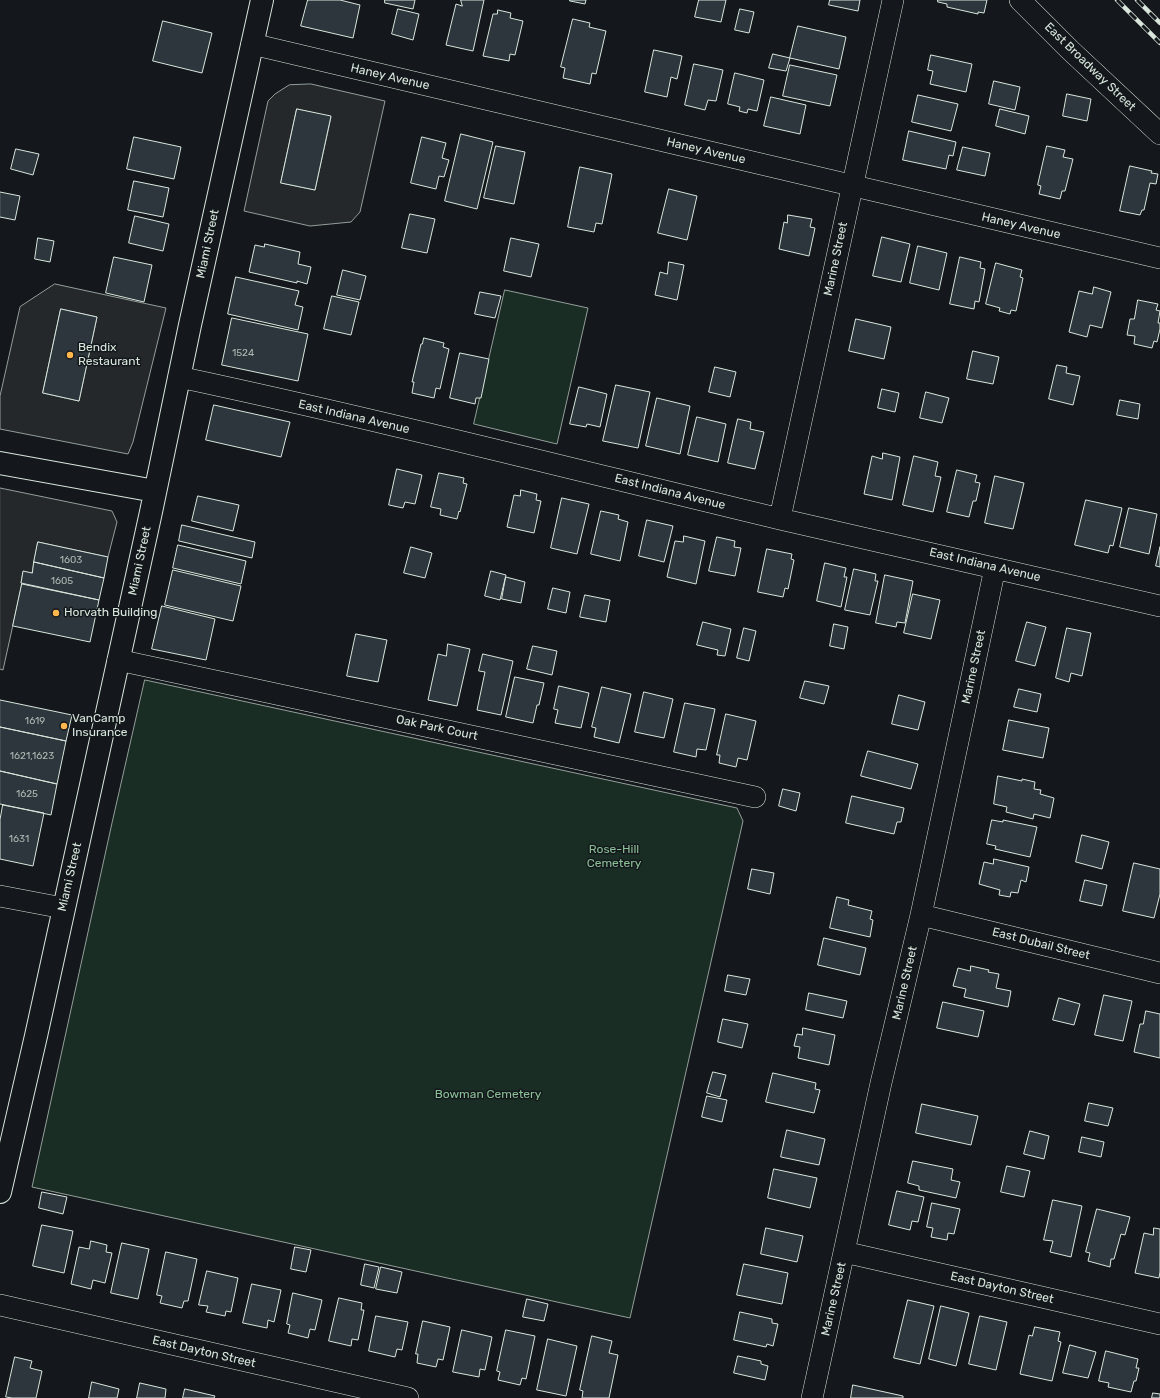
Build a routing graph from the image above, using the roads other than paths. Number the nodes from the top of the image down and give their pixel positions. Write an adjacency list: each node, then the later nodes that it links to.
1 (262, 0): 4 (street, Miami Street)
2 (893, 0): 6 (street, Marine Street)
3 (1020, 0): 5 (street, East Broadway Street)
4 (252, 44): 6 (street, Haney Avenue); 8 (street, Miami Street)
5 (1160, 134)
6 (852, 186): 7 (street, Haney Avenue); 11 (street, Marine Street)
7 (1160, 258)
8 (179, 377): 10 (street, Miami Street); 11 (street, East Indiana Avenue)
9 (0, 463): 10 (street)
10 (155, 491): 14 (street, Miami Street)
11 (780, 518): 12 (street, East Indiana Avenue)
12 (995, 568): 13 (street, East Indiana Avenue); 18 (street, Marine Street)
13 (1160, 606)
14 (118, 660): 15 (street, Oak Park Court); 17 (street, Miami Street)
15 (755, 797)
16 (0, 896): 17 (street)
17 (63, 908): 20 (street, Miami Street)
18 (921, 915): 19 (street, East Dubail Street); 21 (street, Marine Street)
19 (1160, 973)
20 (0, 1192)
21 (844, 1252): 23 (street, East Dayton Street); 25 (street, Marine Street)
22 (0, 1306): 24 (street, East Dayton Street)
23 (1160, 1324)
24 (408, 1398)
25 (812, 1398)

